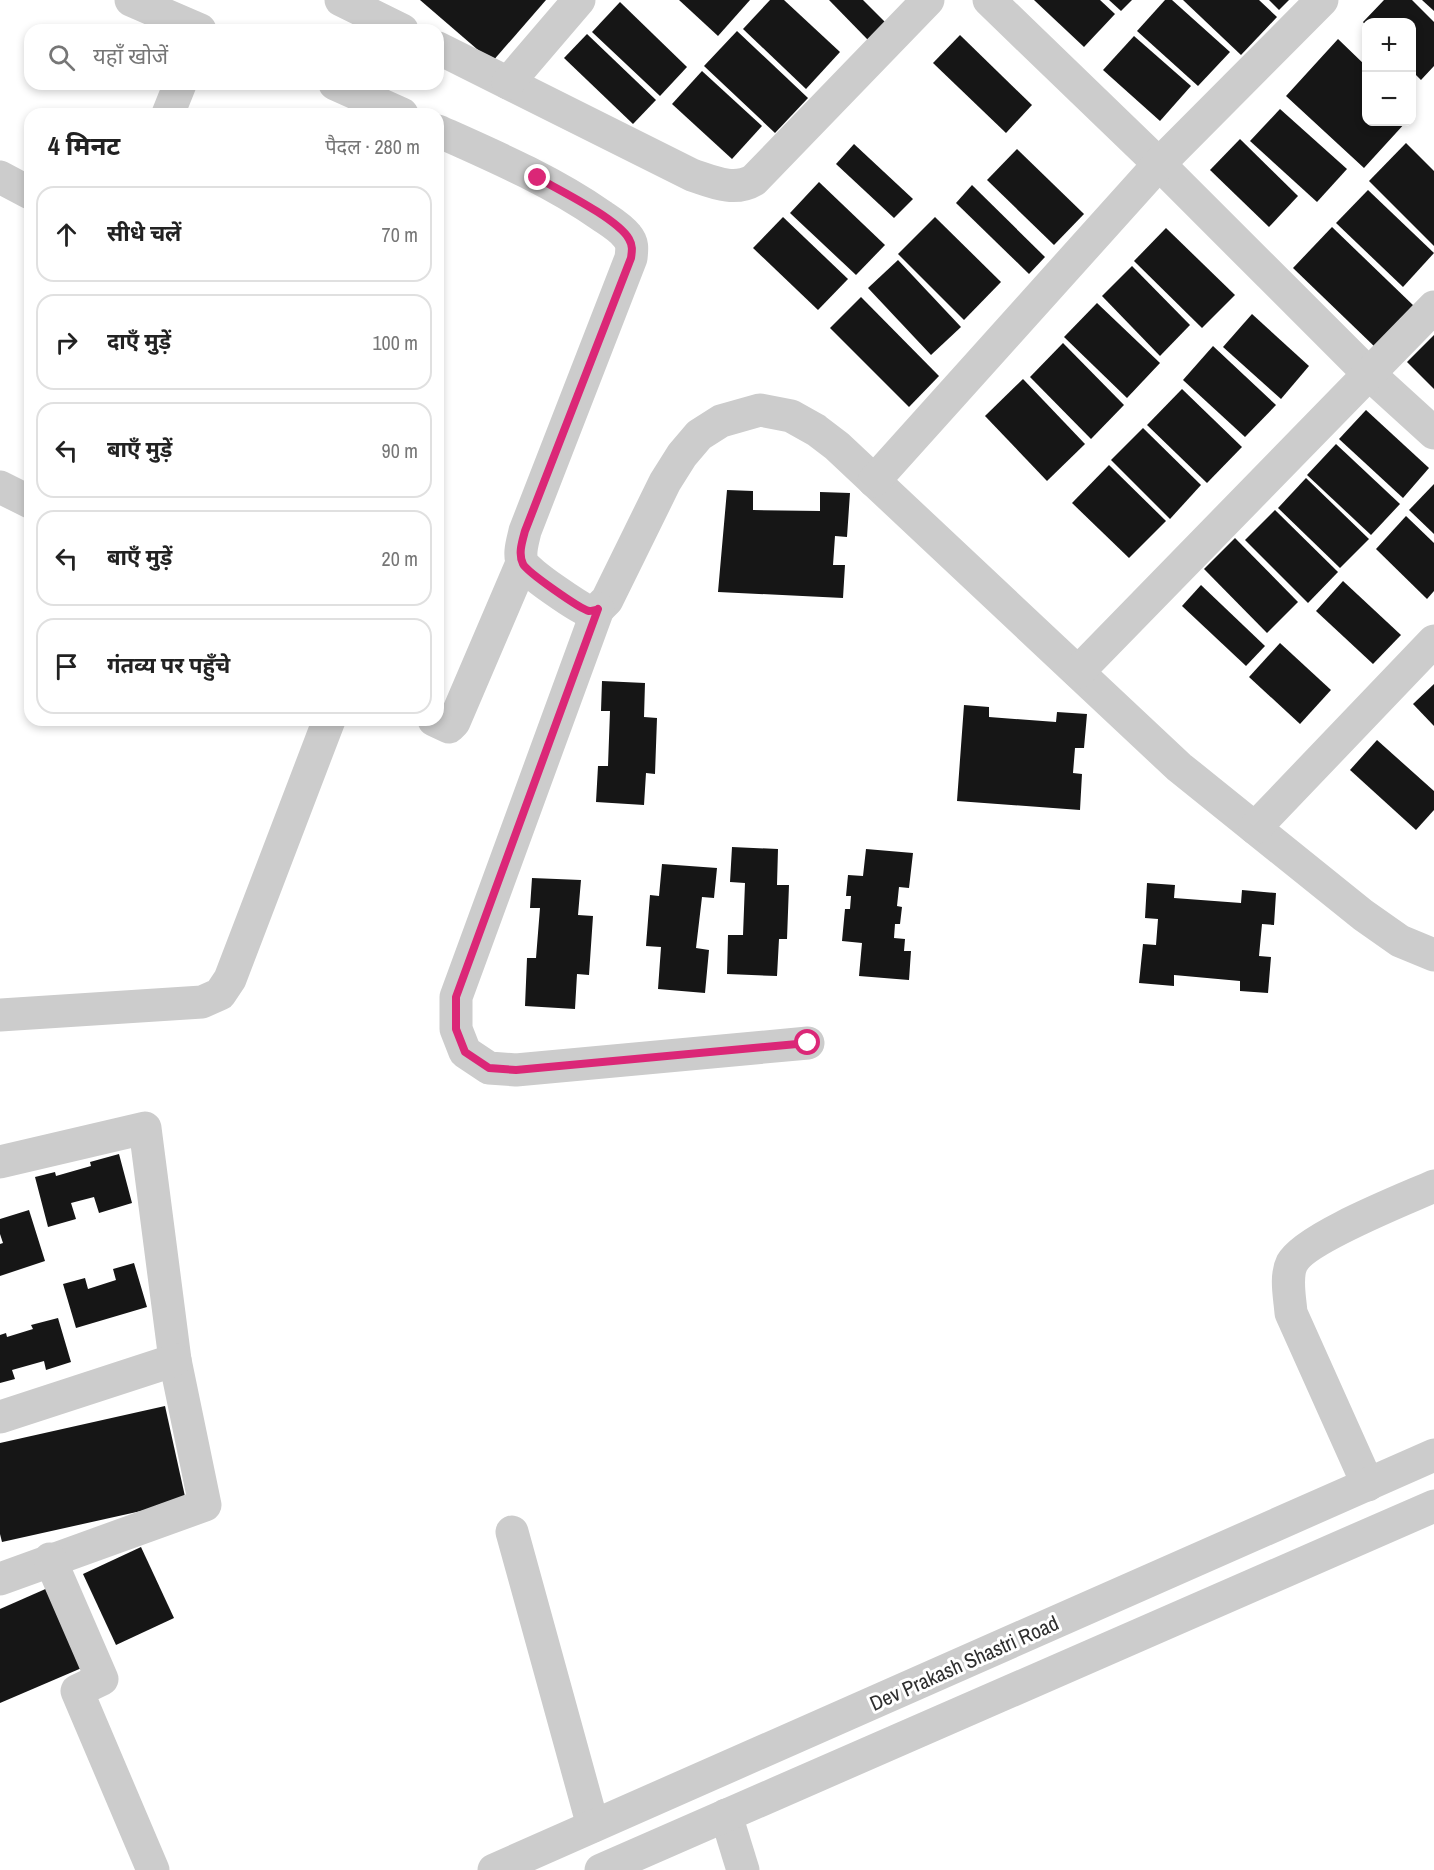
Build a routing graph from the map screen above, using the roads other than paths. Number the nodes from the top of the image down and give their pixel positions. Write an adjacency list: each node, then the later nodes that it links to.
1 (131, 0): 7 (street)
2 (341, 0): 8 (street)
3 (579, 0): 10 (street)
4 (928, 0): 10 (street)
5 (989, 0): 16 (street)
6 (1322, 0): 16 (street)
7 (186, 24)
8 (390, 24)
9 (444, 51): 10 (street)
10 (508, 83)
11 (178, 90): 13 (street)
12 (348, 90): 14 (street)
13 (170, 108)
14 (389, 108)
15 (444, 134): 25 (street)
16 (1159, 164): 20 (street); 22 (street)
17 (0, 177): 18 (street)
18 (24, 190)
19 (1434, 307): 20 (street)
20 (1368, 373): 21 (street); 28 (street)
21 (1434, 433)
22 (874, 482): 26 (street); 28 (street)
23 (0, 487): 24 (street)
24 (24, 499)
25 (522, 563): 26 (street); 29 (street)
26 (598, 609): 34 (street)
27 (1434, 641): 31 (street)
28 (1078, 672): 31 (street)
29 (444, 725)
30 (327, 726): 33 (street)
31 (1255, 828): 32 (street)
32 (1434, 955)
33 (0, 1015)
34 (808, 1043)
35 (0, 1162): 37 (street)
36 (1434, 1186): 40 (street)
37 (175, 1360): 38 (street); 43 (street)
38 (0, 1417)
39 (1434, 1455): 40 (street, Dev Prakash Shastri Road)
40 (1368, 1485): 46 (street, Dev Prakash Shastri Road)
41 (1434, 1506): 45 (street, Dev Prakash Shastri Road)
42 (512, 1532): 46 (street)
43 (50, 1559): 44 (street); 47 (street)
44 (0, 1579)
45 (726, 1815): 49 (street, Dev Prakash Shastri Road); 50 (street)
46 (593, 1826): 48 (street, Dev Prakash Shastri Road)
47 (153, 1870)
48 (494, 1870)
49 (601, 1870)
50 (743, 1870)

